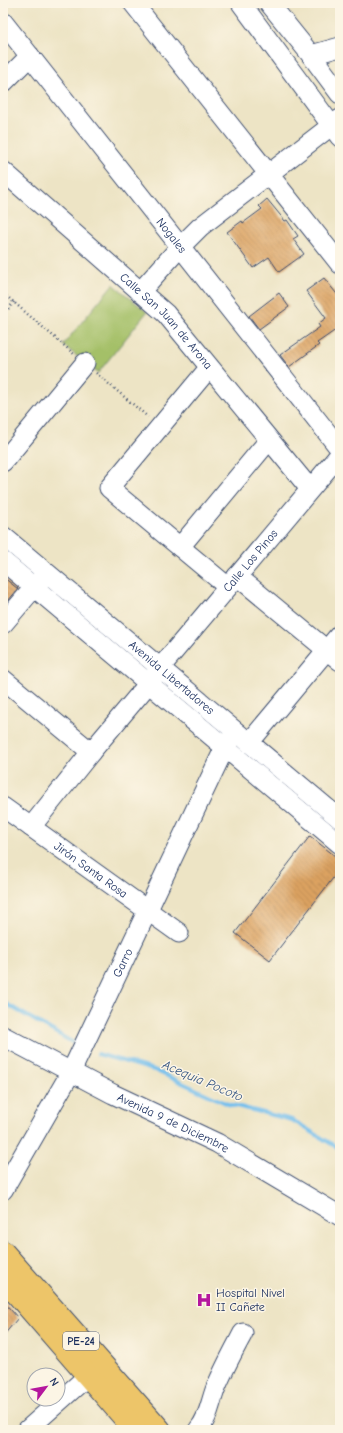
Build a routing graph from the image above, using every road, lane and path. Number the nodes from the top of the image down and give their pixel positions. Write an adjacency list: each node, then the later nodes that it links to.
1 (133, 3): 12 (street)
2 (241, 3): 10 (street)
3 (270, 3): 6 (street)
4 (3, 22): 7 (street, Nogales)
5 (340, 47): 6 (street)
6 (311, 55): 9 (street)
7 (30, 56): 8 (street); 13 (street, Nogales)
8 (3, 83)
9 (340, 94)
10 (337, 128): 12 (street)
11 (3, 171): 15 (street, Calle San Juan de Arona)
12 (270, 174): 13 (street); 14 (street)
13 (180, 247): 15 (street); 21 (street, Nogales)
14 (340, 264)
15 (140, 292): 19 (street, Calle San Juan de Arona)
16 (14, 302): 17 (path)
17 (3, 315)
18 (85, 363): 23 (street)
19 (209, 368): 20 (street, Calle San Juan de Arona); 26 (street)
20 (269, 440): 24 (street, Calle San Juan de Arona); 26 (street)
21 (340, 449)
22 (340, 454): 24 (street, Calle Los Pinos)
23 (3, 462)
24 (310, 489): 29 (street, Calle Los Pinos)
25 (3, 536): 28 (street, Avenida Libertadores)
26 (180, 548): 29 (street)
27 (3, 561): 30 (street, Avenida Libertadores)
28 (47, 572): 30 (street); 34 (street, Avenida Libertadores)
29 (232, 582): 33 (street); 34 (street, Calle Los Pinos)
30 (34, 587): 31 (street); 36 (street, Avenida Libertadores)
31 (3, 624)
32 (340, 634): 33 (street, Garro)
33 (333, 656): 37 (street, Garro)
34 (160, 668): 36 (street, Calle Los Pinos); 37 (street, Avenida Libertadores)
35 (3, 679): 39 (street)
36 (149, 683): 38 (street, Avenida Libertadores); 39 (street, Calle Los Pinos)
37 (242, 737): 38 (street, Garro); 41 (street, Avenida Libertadores)
38 (225, 747): 43 (street, Avenida Libertadores); 44 (street, Garro)
39 (91, 752): 42 (street, Calle Los Pinos)
40 (3, 807): 42 (street, Jirón Santa Rosa)
41 (340, 819)
42 (31, 827): 44 (street, Jirón Santa Rosa)
43 (340, 844)
44 (147, 910): 45 (street, Jirón Santa Rosa); 47 (street, Garro)
45 (179, 933)
46 (3, 1036): 47 (street, Avenida 9 de Diciembre)
47 (71, 1072): 48 (street, Garro); 49 (street, Avenida 9 de Diciembre)
48 (3, 1190)
49 (340, 1216)
50 (3, 1252): 53 (highway, PE-24)
51 (3, 1278): 53 (highway, PE-24)
52 (244, 1333): 57 (street)
53 (95, 1370): 54 (street); 55 (highway, PE-24); 56 (highway, PE-24)
54 (27, 1430)
55 (136, 1430)
56 (160, 1430)
57 (198, 1430)

